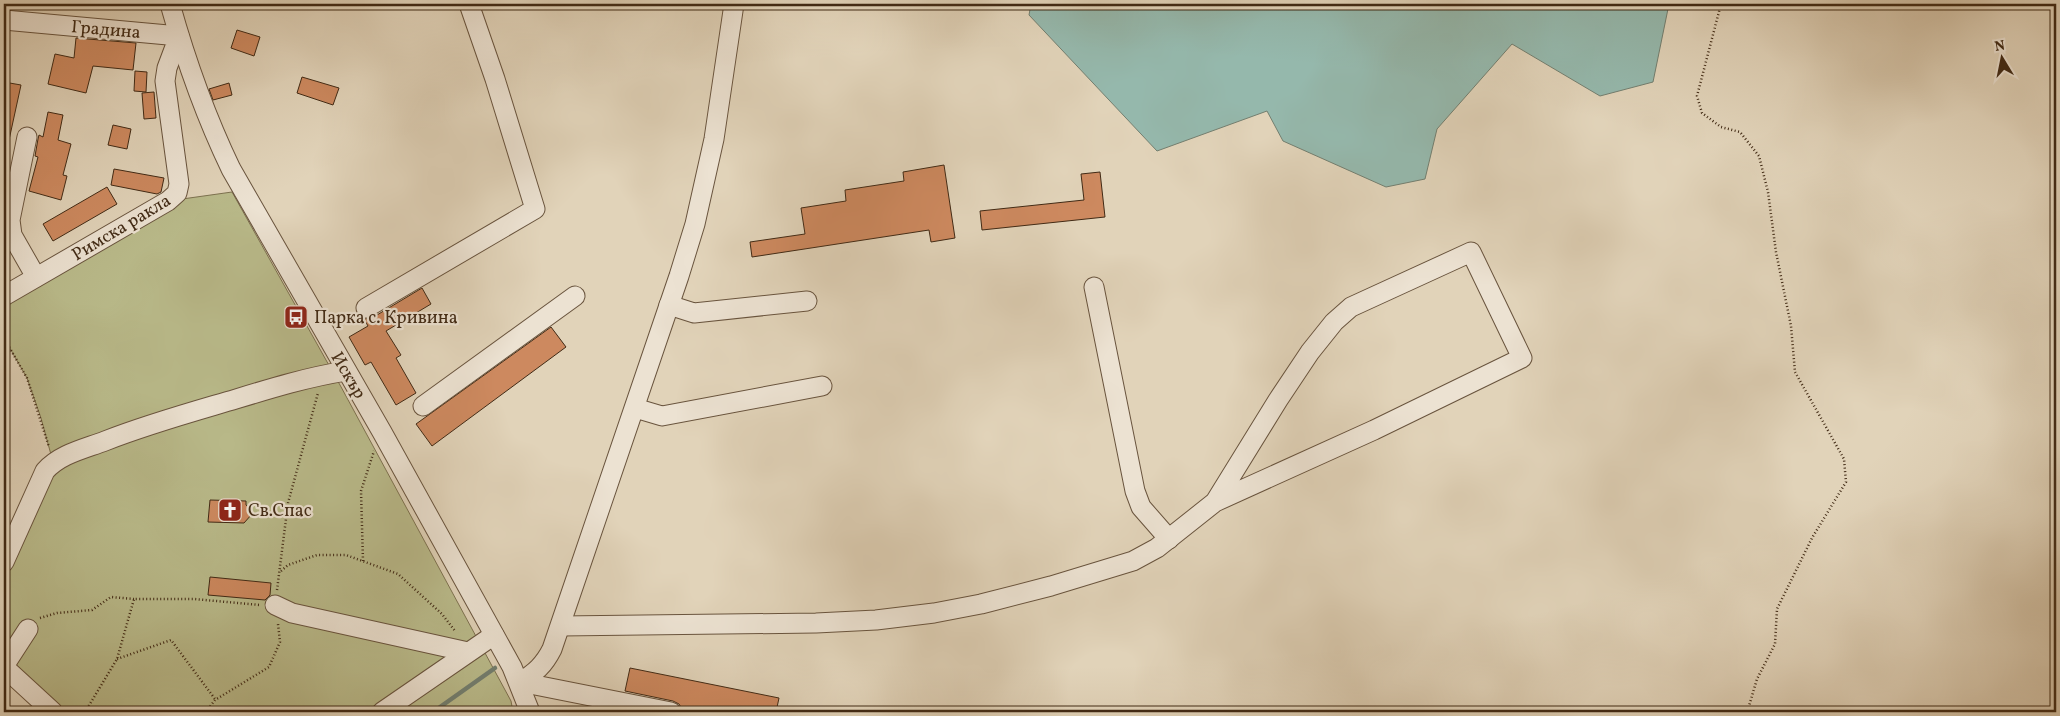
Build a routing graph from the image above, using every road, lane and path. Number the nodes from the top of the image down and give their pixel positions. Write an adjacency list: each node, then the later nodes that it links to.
1 (170, 4): 6 (street, Искър)
2 (468, 4): 14 (street)
3 (734, 4): 13 (street)
4 (1721, 4): 44 (path)
5 (4, 20): 6 (street, Градина)
6 (179, 36): 8 (street, Римска ракла); 16 (street, Искър)
7 (27, 137): 8 (street)
8 (36, 277): 10 (street, Римска ракла)
9 (1094, 287): 24 (street)
10 (4, 296)
11 (575, 296): 19 (street)
12 (807, 300): 13 (street)
13 (669, 305): 20 (street)
14 (366, 308)
15 (4, 338): 22 (path)
16 (346, 371): 17 (street); 21 (street, Искър)
17 (323, 375): 22 (street); 27 (path)
18 (822, 386): 20 (street)
19 (423, 406)
20 (635, 408): 30 (street)
21 (382, 432): 25 (path); 32 (street, Искър)
22 (53, 462): 26 (street)
23 (1215, 502): 23 (street); 24 (street)
24 (1169, 539): 30 (street)
25 (363, 561): 27 (path); 33 (path)
26 (4, 562)
27 (280, 572): 29 (path)
28 (134, 600): 29 (path); 31 (path); 34 (path)
29 (275, 605): 33 (street); 37 (path)
30 (561, 626): 36 (street)
31 (28, 629): 35 (street)
32 (494, 635): 33 (street); 36 (street, Искър)
33 (468, 652): 41 (street)
34 (117, 659): 37 (path); 39 (path)
35 (4, 666): 38 (street)
36 (520, 682): 42 (street, Искър); 43 (street)
37 (215, 700): 40 (path)
38 (53, 712)
39 (86, 712)
40 (206, 712)
41 (382, 712)
42 (530, 712)
43 (671, 712)
44 (1745, 712)

